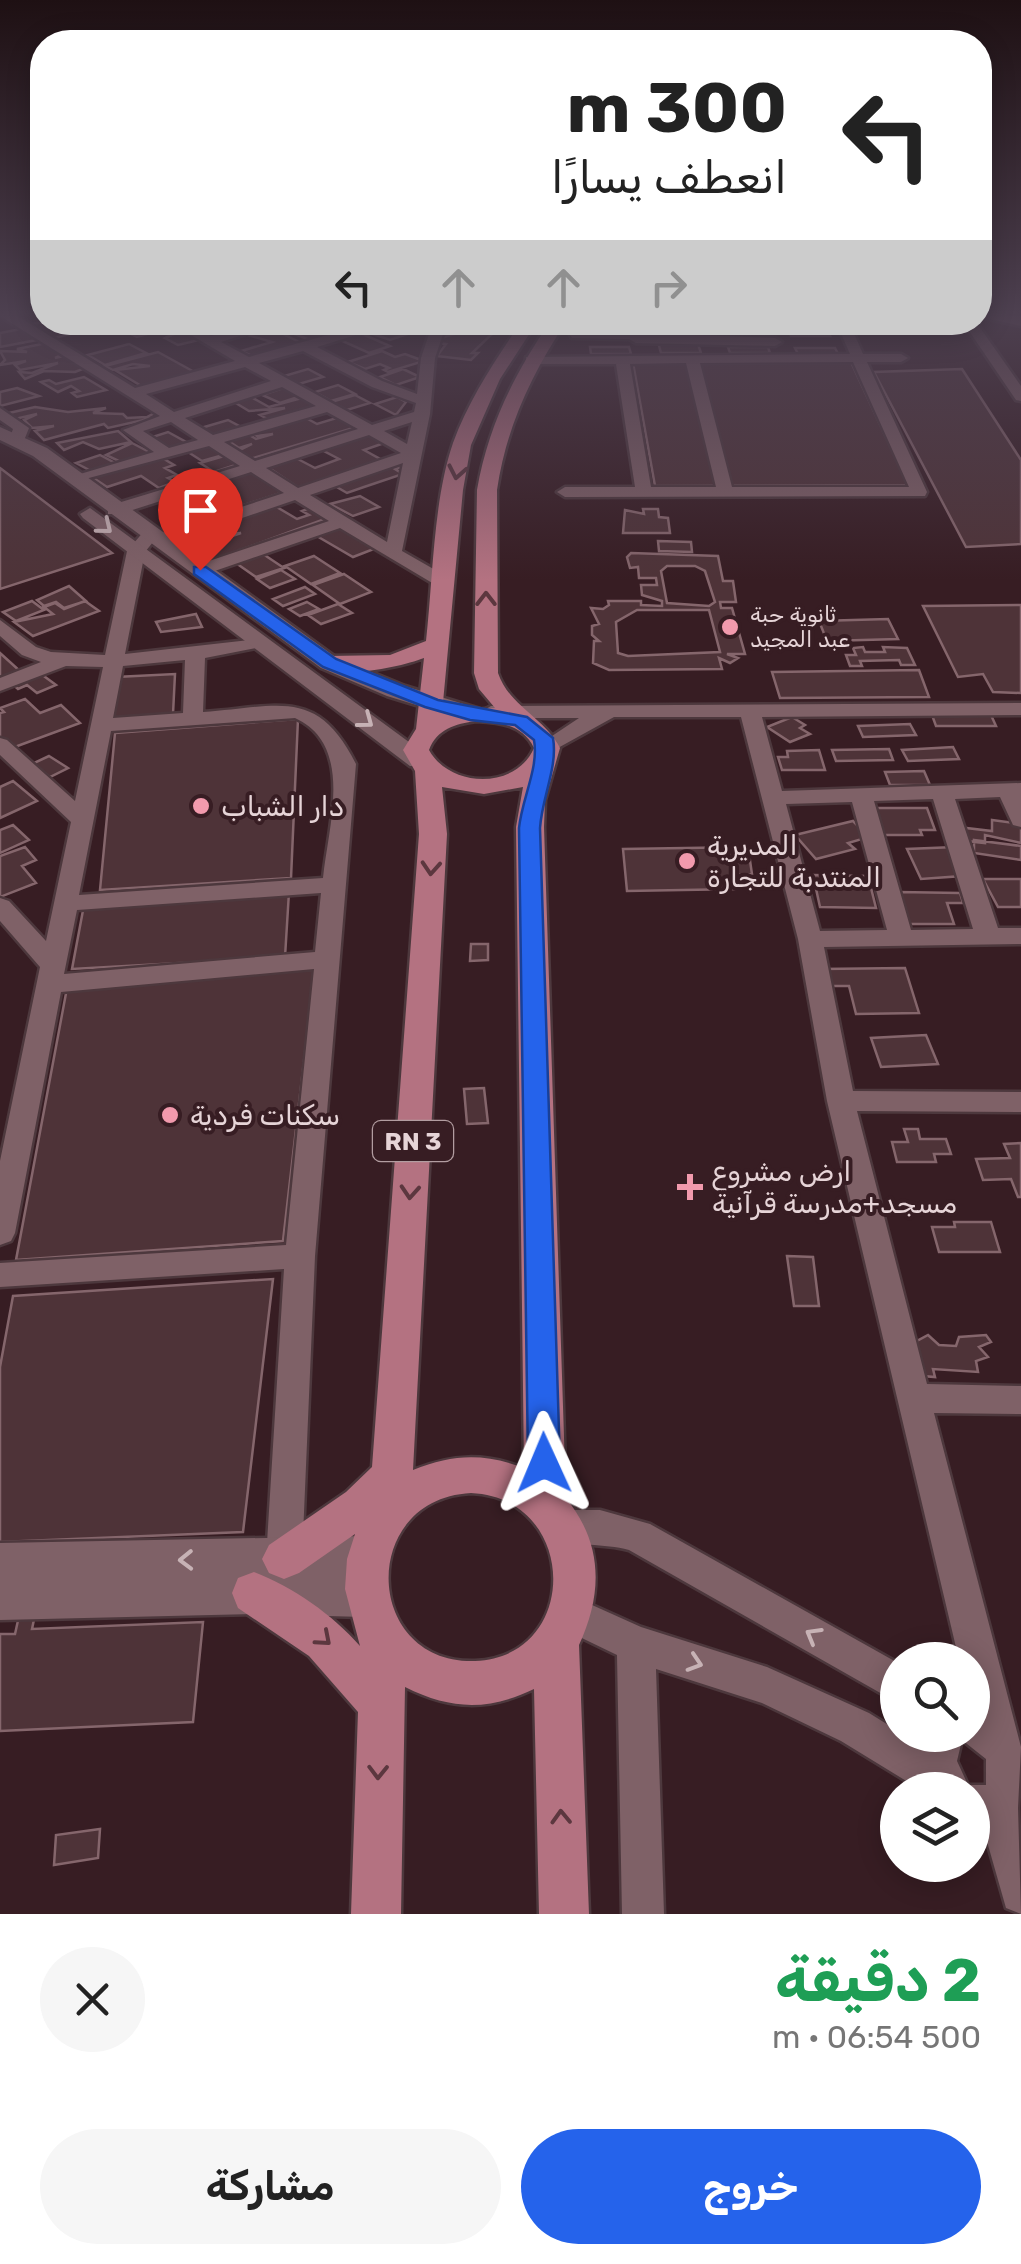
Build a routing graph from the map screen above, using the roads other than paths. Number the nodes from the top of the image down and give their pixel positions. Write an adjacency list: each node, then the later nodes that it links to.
1 (149, 401): 14 (street)
2 (220, 401): 14 (street)
3 (319, 401): 11 (street)
4 (410, 401): 12 (street)
5 (424, 401): 12 (street)
6 (481, 401): 31 (main road, one-way to 31)
7 (514, 401): 43 (main road, one-way to 7)
8 (634, 401): 23 (street)
9 (709, 401): 24 (street)
10 (876, 401): 24 (street)
11 (328, 407): 15 (street); 17 (street)
12 (423, 408): 15 (street); 19 (street)
13 (0, 413): 16 (street)
14 (173, 416): 17 (street); 18 (street)
15 (372, 430): 19 (street); 20 (street)
16 (6, 440): 21 (main road); 28 (main road, one-way to 28)
17 (212, 442): 18 (street); 20 (street)
18 (166, 454): 21 (street)
19 (414, 454): 25 (street); 29 (street)
20 (255, 468): 25 (street); 26 (street)
21 (76, 480): 26 (main road)
22 (564, 492): 23 (street)
23 (644, 492): 24 (street)
24 (725, 492)
25 (300, 494): 27 (street); 28 (street)
26 (114, 510): 28 (main road)
27 (344, 521): 29 (street); 30 (street)
28 (149, 542): 30 (main road); 33 (main road); 36 (street)
29 (393, 553): 31 (street)
30 (200, 570): 38 (main road)
31 (445, 583): 34 (main road)
32 (0, 626): 37 (street)
33 (259, 642): 35 (street); 49 (main road, one-way to 49)
34 (439, 644): 38 (main road); 44 (main road)
35 (195, 655): 36 (street); 45 (street)
36 (114, 659): 37 (street); 46 (street)
37 (64, 660): 39 (street)
38 (329, 663): 44 (main road)
39 (0, 684)
40 (1021, 709): 42 (street)
41 (614, 710): 42 (street); 43 (street); 48 (street)
42 (750, 710): 53 (street)
43 (515, 715): 44 (main road); 48 (main road)
44 (430, 716): 49 (main road)
45 (192, 719): 46 (street); 56 (street)
46 (101, 725): 54 (street)
47 (0, 744): 54 (street)
48 (545, 756): 49 (main road); 73 (main road)
49 (423, 766): 72 (main road, RN 3, one-way to 72)
50 (1014, 790): 51 (street); 55 (street)
51 (942, 792): 52 (street); 60 (street)
52 (861, 794): 53 (street); 62 (street)
53 (775, 798): 61 (street)
54 (82, 820): 57 (street)
55 (1021, 820)
56 (333, 884): 57 (street); 63 (street)
57 (66, 903): 64 (street)
58 (0, 906): 64 (street)
59 (1021, 936): 60 (street)
60 (988, 937): 62 (street)
61 (810, 939): 62 (street); 65 (street)
62 (902, 940)
63 (328, 959): 64 (street); 68 (street)
64 (51, 975): 67 (street)
65 (841, 1101): 66 (street); 70 (street)
66 (1021, 1102)
67 (0, 1234)
68 (300, 1256): 69 (street); 74 (street)
69 (0, 1275)
70 (915, 1398): 71 (street); 84 (street)
71 (1021, 1400)
72 (391, 1493): 73 (main road); 74 (main road); 76 (main road)
73 (555, 1514): 79 (main road); 82 (street, one-way to 73)
74 (284, 1558): 75 (main road, one-way to 75); 76 (main road)
75 (0, 1563)
76 (365, 1576): 77 (main road); 80 (main road)
77 (254, 1593): 78 (main road); 83 (main road, one-way to 83)
78 (0, 1599)
79 (564, 1628): 80 (main road); 81 (street); 92 (main road, one-way to 79)
80 (383, 1640): 83 (main road)
81 (636, 1644): 86 (street, one-way to 86); 93 (street)
82 (880, 1674)
83 (380, 1702): 91 (main road, one-way to 91)
84 (1001, 1742): 88 (street)
85 (938, 1752): 87 (street)
86 (936, 1772)
87 (956, 1772)
88 (990, 1794)
89 (990, 1816): 90 (street)
90 (1021, 1893)
91 (376, 1914)
92 (564, 1914)
93 (644, 1914)

